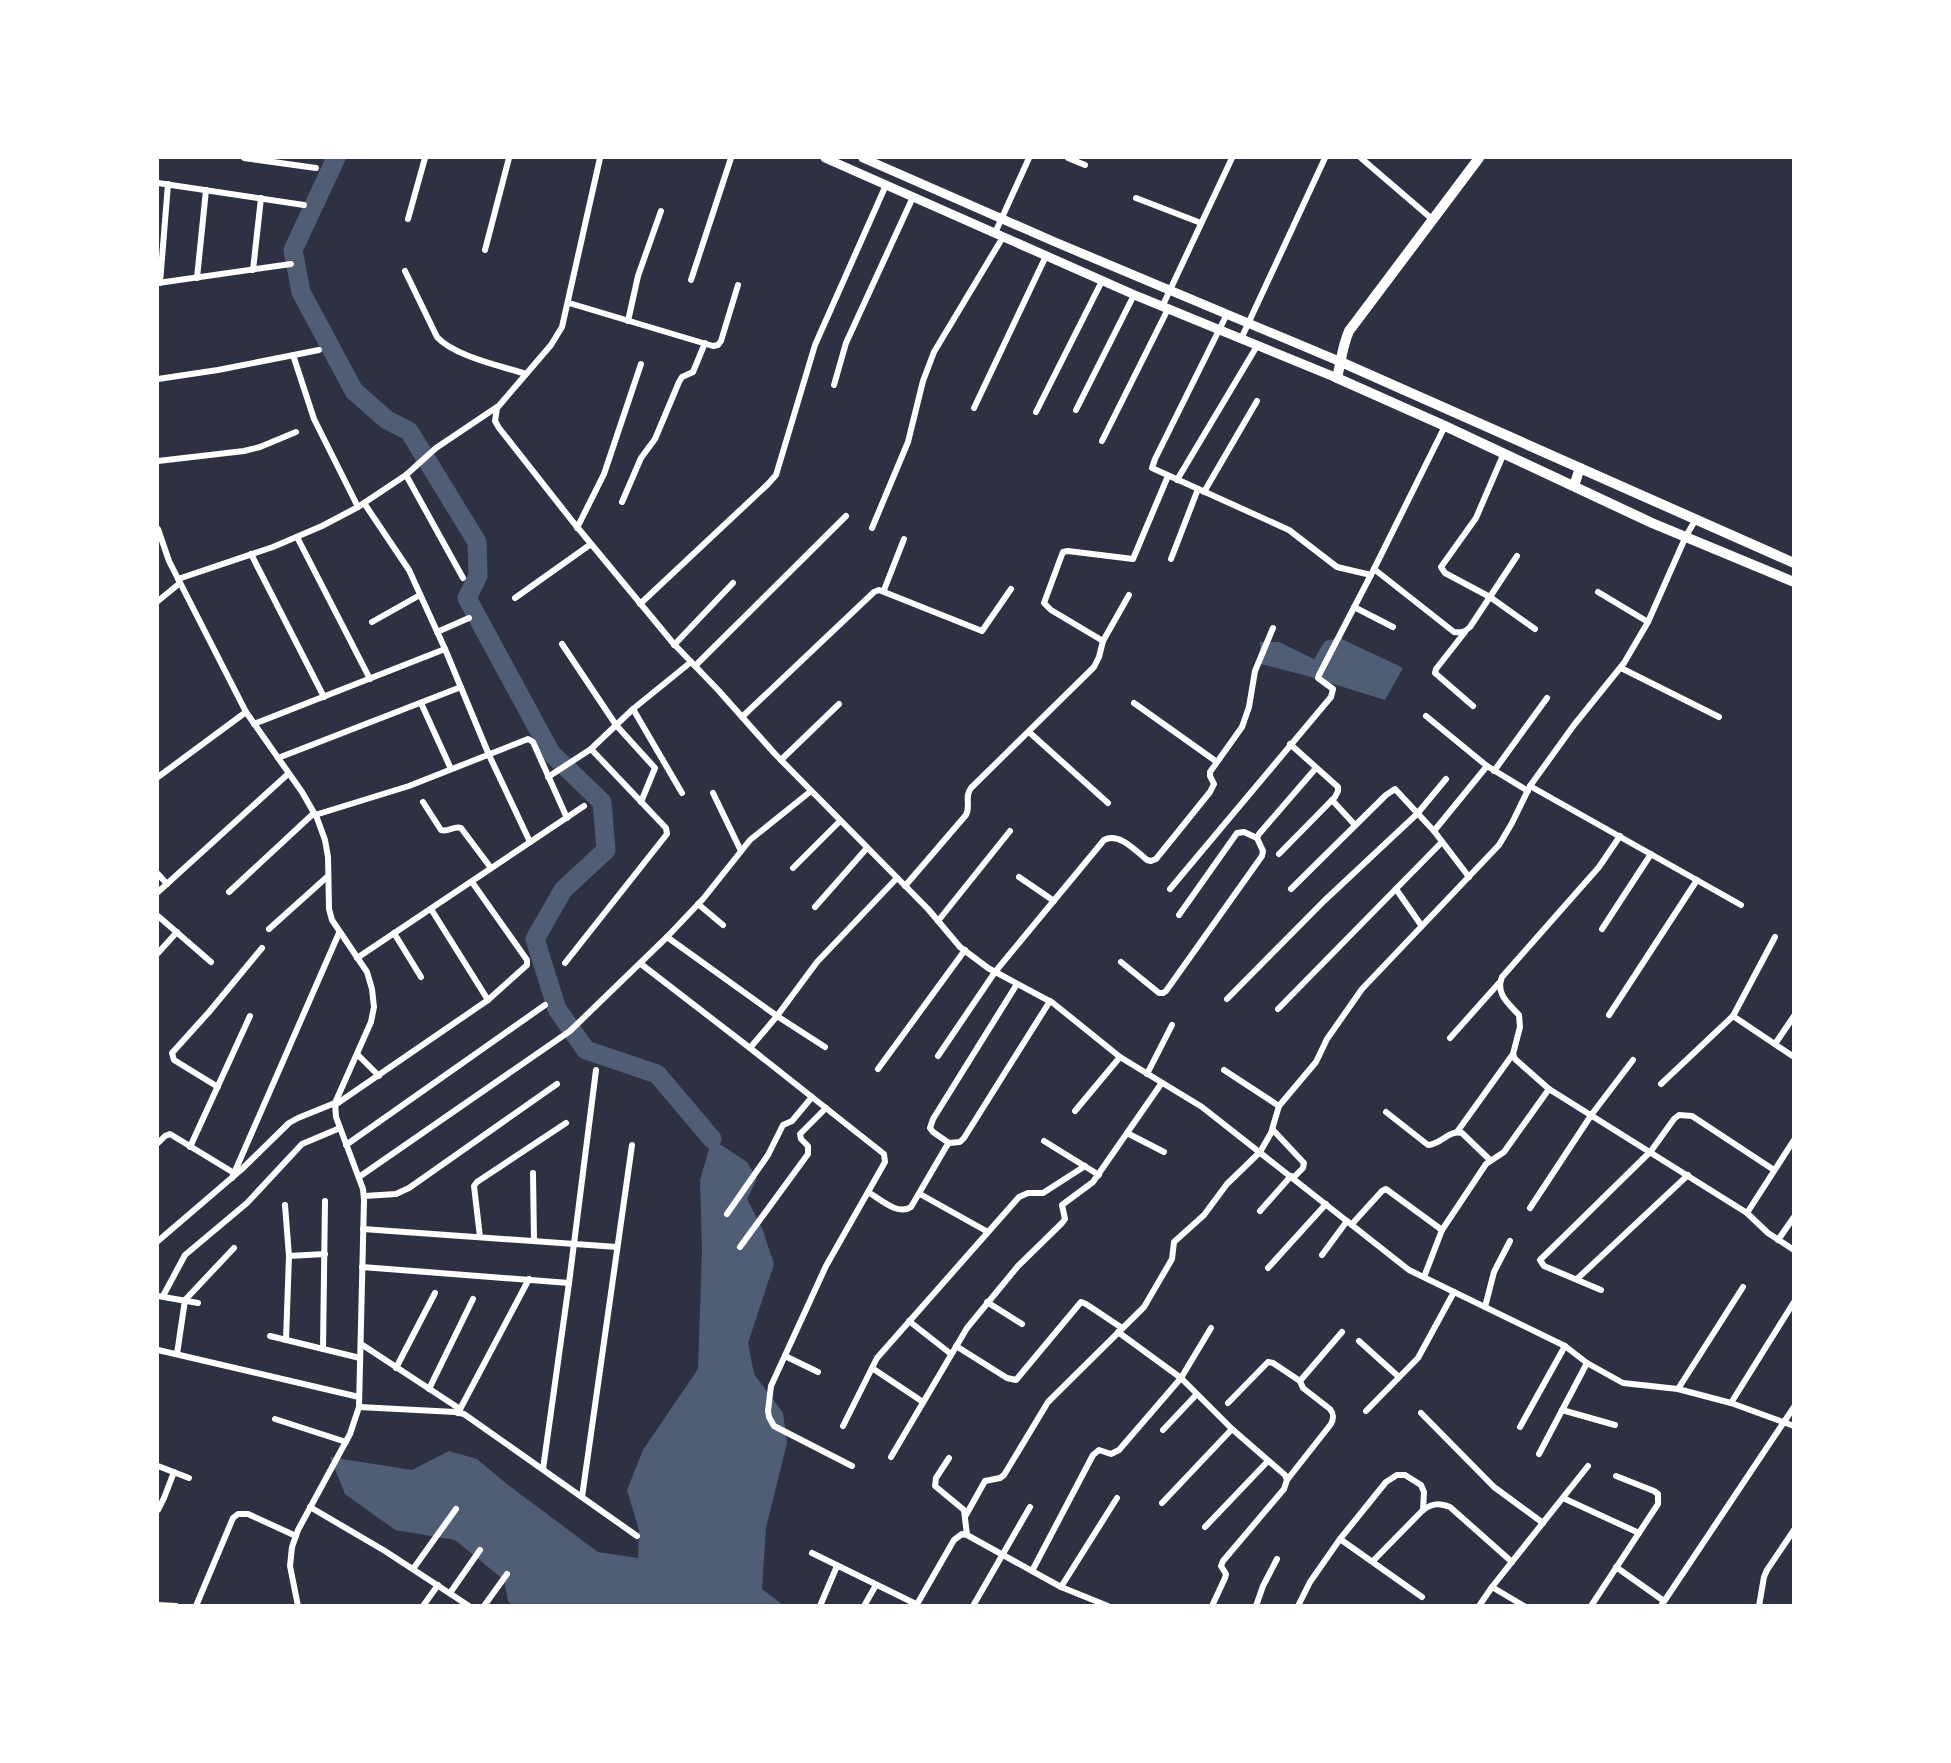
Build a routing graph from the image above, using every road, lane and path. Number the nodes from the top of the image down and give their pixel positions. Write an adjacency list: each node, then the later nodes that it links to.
1 (244, 158): 15 (street)
2 (425, 158): 25 (street)
3 (509, 158): 30 (street)
4 (600, 158): 42 (street)
5 (731, 158): 36 (street)
6 (825, 158): 18 (main road)
7 (863, 158): 26 (main road)
8 (1029, 158): 26 (street)
9 (1068, 158): 14 (street)
10 (1232, 158): 28 (street)
11 (1325, 158): 46 (street)
12 (1362, 158): 27 (street)
13 (1479, 158): 27 (main road)
14 (1085, 165)
15 (316, 168)
16 (158, 183): 17 (street)
17 (168, 184): 19 (street); 38 (street)
18 (886, 185): 20 (main road); 104 (street)
19 (206, 190): 21 (street); 35 (street)
20 (913, 197): 29 (main road); 58 (street)
21 (261, 198): 23 (street); 33 (street)
22 (1136, 198): 28 (street)
23 (304, 205)
24 (661, 211): 45 (street)
25 (408, 219)
26 (1002, 219): 29 (street); 40 (main road)
27 (1432, 219): 53 (main road)
28 (1201, 223): 40 (street)
29 (999, 235): 31 (main road); 80 (street)
30 (485, 250)
31 (1046, 256): 37 (main road); 61 (street)
32 (291, 264): 33 (street)
33 (253, 270): 35 (street)
34 (405, 271): 55 (street)
35 (197, 278): 38 (street)
36 (691, 280)
37 (1102, 281): 41 (main road); 63 (street)
38 (159, 283)
39 (738, 285): 49 (street)
40 (1170, 290): 43 (street); 44 (main road)
41 (1134, 295): 43 (main road); 62 (street)
42 (569, 303): 45 (street); 55 (street)
43 (1165, 308): 47 (main road); 66 (street)
44 (1227, 314): 46 (main road); 47 (street)
45 (628, 321): 49 (street)
46 (1248, 323): 48 (street); 53 (main road)
47 (1219, 330): 48 (main road); 71 (street)
48 (1241, 339): 50 (main road)
49 (705, 343): 75 (street)
50 (1257, 346): 56 (main road); 72 (street)
51 (319, 350): 52 (street)
52 (293, 355): 57 (street); 76 (street)
53 (1341, 362): 56 (main road); 69 (main road)
54 (641, 364): 79 (street)
55 (526, 374): 60 (street)
56 (1336, 378): 64 (main road)
57 (158, 379)
58 (834, 385)
59 (1257, 401): 74 (street)
60 (499, 405): 70 (street); 79 (street)
61 (974, 408)
62 (1076, 410)
63 (1036, 412)
64 (1445, 426): 67 (main road); 91 (street)
65 (296, 432): 68 (street)
66 (1102, 441)
67 (1504, 453): 73 (main road); 101 (street)
68 (158, 461)
69 (1580, 468): 73 (highway); 78 (main road)
70 (406, 475): 76 (street); 92 (street)
71 (1168, 476): 72 (street); 114 (street)
72 (1177, 480): 74 (street)
73 (1574, 486): 82 (main road)
74 (1201, 490): 89 (street); 91 (street)
75 (622, 502)
76 (361, 505): 83 (street); 99 (street)
77 (846, 516): 118 (street)
78 (1696, 519): 82 (street); 90 (main road)
79 (577, 528): 85 (street)
80 (872, 528)
81 (158, 529): 86 (street)
82 (1686, 536): 94 (main road); 108 (street)
83 (297, 537): 87 (street); 120 (street)
84 (904, 539): 97 (street)
85 (591, 544): 102 (street); 104 (street)
86 (161, 549): 93 (street)
87 (251, 554): 93 (street); 122 (street)
88 (1517, 556): 101 (street)
89 (1171, 559)
90 (1794, 563)
91 (1372, 572): 105 (street); 113 (street)
92 (463, 578)
93 (179, 581): 103 (street); 129 (street)
94 (1794, 582)
95 (733, 583): 116 (street)
96 (1011, 589): 97 (street)
97 (884, 590): 131 (street)
98 (1598, 592): 108 (street)
99 (420, 595): 107 (street); 112 (street)
100 (1129, 595): 114 (street)
101 (1490, 597): 111 (street); 113 (street)
102 (515, 598)
103 (158, 601)
104 (640, 604): 116 (street)
105 (1354, 607): 109 (street); 136 (street)
106 (469, 618): 112 (street)
107 (372, 622)
108 (1648, 622): 119 (street)
109 (1393, 627)
110 (1273, 628): 141 (street)
111 (1535, 629)
112 (437, 632): 117 (street)
113 (1465, 632): 127 (street)
114 (1103, 641): 135 (street)
115 (562, 644): 134 (street)
116 (674, 645): 118 (street)
117 (445, 649): 120 (street); 121 (street)
118 (693, 664): 128 (street); 131 (street)
119 (1621, 668): 132 (street); 150 (street)
120 (370, 679): 122 (street)
121 (461, 687): 124 (street); 138 (street)
122 (324, 697): 133 (street)
123 (1548, 698): 145 (street)
124 (421, 703): 139 (street); 144 (street)
125 (1134, 703): 141 (street)
126 (839, 704): 140 (street)
127 (1473, 706)
128 (633, 709): 134 (street); 152 (street)
129 (246, 712): 133 (street); 147 (street)
130 (1426, 716): 142 (street)
131 (742, 717): 140 (street)
132 (1719, 717)
133 (254, 724): 139 (street)
134 (617, 725): 137 (street); 156 (street)
135 (1029, 732): 157 (street); 184 (street)
136 (1290, 744): 143 (street); 186 (street)
137 (591, 749): 148 (street); 156 (street)
138 (489, 755): 144 (street); 148 (street); 168 (street)
139 (278, 758): 146 (street)
140 (780, 760): 151 (street)
141 (1217, 762): 190 (street)
142 (1487, 766): 145 (street); 165 (street)
143 (1316, 768): 154 (street); 167 (street)
144 (451, 769): 159 (street)
145 (1494, 771): 150 (street)
146 (288, 774): 159 (street); 183 (street)
147 (158, 777)
148 (548, 777): 161 (street)
149 (1446, 779): 160 (street)
150 (1529, 788): 166 (street); 179 (street)
151 (811, 791): 162 (street); 171 (street)
152 (682, 793)
153 (713, 793): 171 (street)
154 (1332, 800): 163 (street); 172 (street)
155 (423, 802): 175 (street)
156 (641, 802): 213 (street)
157 (1108, 803)
158 (584, 806): 161 (street)
159 (314, 814): 177 (street); 189 (street)
160 (1417, 814): 163 (street); 165 (street); 219 (street)
161 (567, 818): 168 (street)
162 (840, 821): 170 (street); 174 (street)
163 (1355, 825): 185 (street)
164 (1010, 831): 197 (street)
165 (1434, 831): 169 (street)
166 (1620, 836): 173 (street); 217 (street)
167 (1257, 838): 195 (street); 212 (street)
168 (530, 842): 175 (street)
169 (1441, 843): 179 (street); 187 (street)
170 (867, 848): 180 (street); 193 (street)
171 (741, 851): 191 (street)
172 (1279, 854)
173 (1651, 854): 181 (street); 201 (street)
174 (793, 868)
175 (491, 869): 182 (street)
176 (158, 874): 183 (street)
177 (328, 877): 200 (street); 203 (street)
178 (1019, 877): 190 (street)
179 (1469, 877): 199 (street)
180 (897, 878): 184 (street); 226 (street)
181 (1697, 880): 192 (street); 224 (street)
182 (472, 882): 194 (street); 220 (street)
183 (167, 884): 188 (street)
184 (905, 886): 197 (street)
185 (1291, 888)
186 (1170, 889)
187 (1396, 889): 199 (street); 223 (street)
188 (158, 892)
189 (229, 892)
190 (1054, 901): 215 (street)
191 (698, 904): 198 (street); 205 (street)
192 (1741, 905)
193 (815, 907)
194 (431, 909): 204 (street); 220 (street)
195 (1179, 915)
196 (158, 916): 202 (street)
197 (938, 920): 208 (street)
198 (723, 925)
199 (1421, 925): 252 (street)
200 (269, 929)
201 (1602, 929)
202 (177, 932): 209 (street); 211 (street)
203 (340, 933): 210 (street); 276 (street)
204 (394, 933): 210 (street); 216 (street)
205 (667, 937): 214 (street); 226 (street)
206 (1775, 937): 227 (street)
207 (262, 948): 248 (street)
208 (965, 950): 215 (street); 240 (street)
209 (158, 953)
210 (357, 958): 234 (street)
211 (211, 962)
212 (1121, 962)
213 (565, 963)
214 (641, 964): 233 (street); 279 (street)
215 (995, 972): 218 (street); 236 (street)
216 (421, 977)
217 (1499, 983): 230 (street); 235 (street)
218 (1017, 984): 221 (street); 265 (street)
219 (1227, 999)
220 (488, 1000): 244 (street)
221 (1050, 1001): 237 (street); 265 (street)
222 (545, 1005): 266 (street)
223 (1278, 1009)
224 (1609, 1015)
225 (250, 1016): 248 (street)
226 (777, 1016): 232 (street); 233 (street)
227 (1732, 1016): 231 (street); 247 (street)
228 (1794, 1016): 231 (street)
229 (1172, 1025): 243 (street)
230 (1450, 1038)
231 (1775, 1044): 238 (street)
232 (825, 1047)
233 (750, 1048): 250 (street)
234 (357, 1054): 244 (street); 251 (street)
235 (1513, 1054): 249 (street); 260 (street)
236 (938, 1056)
237 (1120, 1057): 243 (street); 254 (street)
238 (1794, 1057)
239 (1633, 1060): 256 (street)
240 (878, 1069)
241 (596, 1070): 301 (street)
242 (1224, 1070): 252 (street)
243 (1147, 1074): 246 (street)
244 (379, 1076): 251 (street)
245 (557, 1084): 283 (street)
246 (1161, 1084): 261 (street); 270 (street)
247 (1661, 1084)
248 (218, 1087): 268 (street)
249 (1549, 1089): 256 (street); 272 (street)
250 (812, 1097): 253 (street); 290 (street)
251 (335, 1104): 258 (street); 276 (street)
252 (1279, 1106): 259 (street)
253 (826, 1108): 281 (street); 303 (street)
254 (1075, 1111)
255 (1386, 1112): 260 (street)
256 (1592, 1114): 271 (street); 287 (street)
257 (566, 1123): 296 (street)
258 (340, 1128): 266 (street); 319 (street)
259 (1273, 1130): 270 (street); 280 (street)
260 (1457, 1132): 272 (street)
261 (1127, 1133): 269 (street); 277 (street)
262 (1794, 1139): 274 (street)
263 (1044, 1141): 273 (street)
264 (158, 1143): 268 (street)
265 (949, 1143): 282 (street)
266 (346, 1145): 279 (street)
267 (632, 1145): 302 (street)
268 (190, 1147): 276 (street)
269 (1164, 1152)
270 (1260, 1152): 280 (street); 329 (street)
271 (1651, 1152): 274 (street); 278 (street); 313 (street)
272 (1490, 1160): 294 (street)
273 (1085, 1166): 277 (street); 295 (street)
274 (1774, 1170): 289 (street)
275 (533, 1173): 299 (street)
276 (233, 1175): 298 (street)
277 (1099, 1175): 323 (street)
278 (1688, 1175): 289 (street); 313 (street)
279 (359, 1177): 283 (street)
280 (1292, 1177): 285 (street); 288 (street)
281 (868, 1192): 282 (street); 341 (street)
282 (919, 1194): 295 (street)
283 (364, 1196): 293 (street)
284 (326, 1201): 306 (street)
285 (1326, 1204): 292 (street); 310 (street)
286 (285, 1205): 308 (street)
287 (1530, 1208)
288 (1260, 1212)
289 (1747, 1213): 297 (street)
290 (727, 1214)
291 (1794, 1217): 297 (street)
292 (1349, 1222): 294 (street); 307 (street); 311 (street)
293 (363, 1229): 296 (street); 309 (street)
294 (1442, 1230): 311 (street)
295 (988, 1232): 326 (street)
296 (480, 1237): 299 (street)
297 (1779, 1240): 305 (street)
298 (158, 1241)
299 (534, 1241): 301 (street)
300 (1510, 1241): 325 (street)
301 (574, 1244): 302 (street); 314 (street)
302 (617, 1247): 384 (street)
303 (740, 1247)
304 (234, 1248): 321 (street)
305 (1794, 1250)
306 (326, 1254): 308 (street); 337 (street)
307 (1322, 1255)
308 (289, 1256): 332 (street)
309 (362, 1266): 312 (street); 334 (street)
310 (1268, 1268)
311 (1424, 1277): 317 (street)
312 (529, 1279): 314 (street); 360 (street)
313 (1577, 1279): 316 (street)
314 (569, 1283): 379 (street)
315 (1743, 1287): 351 (street)
316 (1601, 1290)
317 (1454, 1292): 325 (street); 347 (street)
318 (435, 1293): 344 (street)
319 (160, 1296): 321 (street)
320 (473, 1299): 350 (street)
321 (185, 1300): 324 (street); 339 (street)
322 (1794, 1301): 356 (street)
323 (988, 1302): 327 (street); 335 (street)
324 (198, 1303)
325 (1485, 1307): 336 (street)
326 (909, 1321): 340 (street); 345 (street)
327 (1022, 1324)
328 (1211, 1328): 348 (street)
329 (1120, 1330): 335 (street); 348 (street); 393 (street)
330 (1342, 1332): 349 (street)
331 (270, 1336): 332 (street)
332 (286, 1340): 337 (street)
333 (1359, 1341): 347 (street)
334 (361, 1344): 342 (street); 344 (street)
335 (956, 1346): 340 (street)
336 (1565, 1346): 343 (street); 368 (street)
337 (323, 1349): 342 (street)
338 (158, 1350): 339 (street)
339 (177, 1354): 353 (street)
340 (951, 1354): 354 (street)
341 (785, 1356): 346 (street); 377 (street)
342 (360, 1358): 353 (street)
343 (1587, 1363): 351 (street); 359 (street)
344 (396, 1368): 350 (street)
345 (872, 1368): 354 (street); 366 (street)
346 (818, 1372)
347 (1399, 1377): 361 (street)
348 (1181, 1378): 352 (street); 411 (street)
349 (1300, 1381): 355 (street); 383 (street)
350 (429, 1389): 360 (street)
351 (1678, 1389): 356 (street)
352 (1196, 1395): 369 (street); 370 (street)
353 (359, 1397): 357 (street)
354 (923, 1402): 373 (street)
355 (1228, 1403)
356 (1731, 1403): 364 (street)
357 (359, 1407): 360 (street); 371 (street)
358 (1794, 1407): 364 (street)
359 (1562, 1410): 365 (street); 372 (street)
360 (459, 1411): 379 (street)
361 (1366, 1411)
362 (1421, 1413): 394 (street)
363 (275, 1419): 371 (street)
364 (1784, 1422): 367 (street); 419 (street)
365 (1615, 1425)
366 (843, 1426)
367 (1794, 1426)
368 (1520, 1427)
369 (1232, 1429): 375 (street); 387 (street)
370 (1163, 1430)
371 (346, 1442): 388 (street)
372 (1539, 1454)
373 (891, 1457)
374 (948, 1458): 393 (street)
375 (1268, 1461): 383 (street); 395 (street)
376 (158, 1466): 380 (street)
377 (852, 1466)
378 (1588, 1466): 386 (street)
379 (543, 1469): 384 (street)
380 (174, 1472): 382 (street); 391 (street)
381 (1616, 1476): 397 (street)
382 (189, 1478)
383 (1287, 1480): 432 (street)
384 (582, 1497): 400 (street)
385 (1117, 1498): 415 (street)
386 (1563, 1498): 394 (street); 397 (street)
387 (1162, 1503)
388 (310, 1507): 399 (street); 410 (street)
389 (1030, 1507): 404 (street)
390 (456, 1509): 410 (street)
391 (158, 1510)
392 (1423, 1510): 401 (street); 406 (street); 407 (street)
393 (966, 1515): 398 (street)
394 (1543, 1523): 407 (street)
395 (1205, 1527)
396 (1794, 1530): 438 (street)
397 (1639, 1533): 409 (street)
398 (967, 1535): 404 (street); 429 (street)
399 (296, 1536): 422 (street); 423 (street)
400 (637, 1536)
401 (1340, 1539): 406 (street); 434 (street)
402 (480, 1550): 417 (street)
403 (812, 1553): 408 (street)
404 (1002, 1555): 411 (street); 430 (street)
405 (1278, 1559): 433 (street)
406 (1373, 1561): 418 (street)
407 (1512, 1562): 416 (street)
408 (837, 1566): 414 (street); 427 (street)
409 (1616, 1567): 419 (street); 437 (street)
410 (413, 1569): 413 (street)
411 (1031, 1571): 415 (street)
412 (507, 1574): 426 (street)
413 (438, 1585): 417 (street); 424 (street)
414 (876, 1585): 428 (street); 429 (street)
415 (1061, 1587): 431 (street)
416 (1492, 1587): 435 (street); 436 (street)
417 (450, 1593): 425 (street)
418 (1422, 1597)
419 (1663, 1603)
420 (158, 1605): 421 (street)
421 (176, 1605)
422 (196, 1605)
423 (298, 1605)
424 (423, 1605)
425 (470, 1605)
426 (484, 1605)
427 (820, 1605)
428 (864, 1605)
429 (916, 1605)
430 (973, 1605)
431 (1108, 1605)
432 (1212, 1605)
433 (1255, 1605)
434 (1298, 1605)
435 (1479, 1605)
436 (1524, 1605)
437 (1591, 1605)
438 (1759, 1605)

